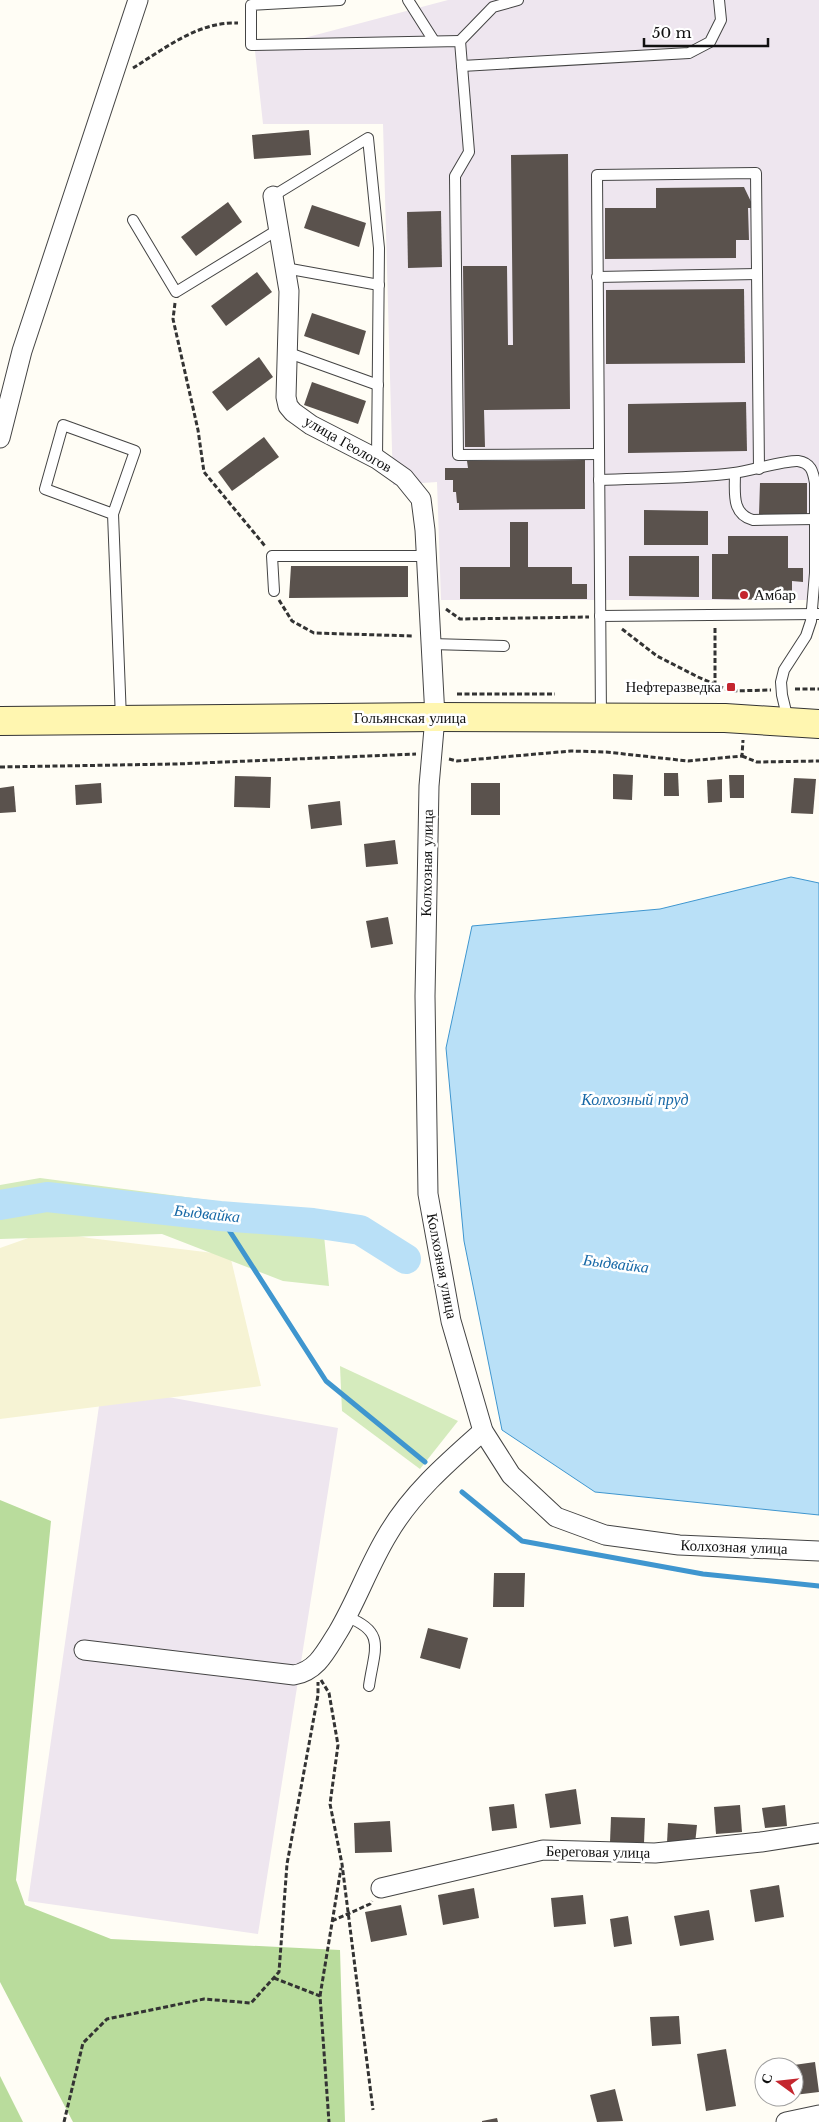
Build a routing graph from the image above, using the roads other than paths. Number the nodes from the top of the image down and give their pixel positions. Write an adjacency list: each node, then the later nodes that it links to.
1 (138, 0): 18 (street)
2 (340, 0): 7 (lane)
3 (408, 0): 7 (lane)
4 (518, 0): 6 (lane)
5 (719, 0): 8 (lane)
6 (460, 41): 7 (lane); 8 (lane)
7 (434, 42)
8 (462, 66): 19 (lane)
9 (273, 196): 11 (street, улица Геологов); 15 (lane)
10 (133, 220): 11 (lane)
11 (278, 229): 12 (street, улица Геологов)
12 (285, 268): 15 (lane); 16 (street, улица Геологов)
13 (757, 274): 14 (lane); 14 (lane); 21 (lane)
14 (597, 277): 19 (lane)
15 (378, 285): 17 (lane)
16 (288, 353): 17 (lane); 20 (street, улица Геологов)
17 (378, 385): 20 (lane)
18 (0, 438)
19 (598, 454): 23 (lane)
20 (377, 459): 26 (street, улица Геологов)
21 (759, 469): 22 (lane); 25 (lane)
22 (735, 473): 23 (lane); 25 (lane)
23 (599, 480): 29 (lane)
24 (114, 514): 24 (lane); 34 (lane)
25 (815, 520): 28 (lane)
26 (426, 556): 27 (lane); 30 (street, улица Геологов)
27 (274, 591)
28 (816, 614): 29 (lane); 35 (lane)
29 (600, 616): 33 (lane)
30 (431, 640): 31 (lane); 32 (street, улица Геологов)
31 (504, 646)
32 (435, 717): 33 (main road, Гольянская улица); 34 (main road, Гольянская улица); 38 (street, Колхозная улица)
33 (601, 718): 35 (main road, Гольянская улица)
34 (121, 720): 36 (main road, Гольянская улица)
35 (789, 720): 37 (main road, Гольянская улица)
36 (0, 721)
37 (819, 724)
38 (484, 1431): 39 (street, Колхозная улица); 40 (street)
39 (819, 1551)
40 (347, 1617): 41 (street); 42 (lane)
41 (84, 1650)
42 (369, 1686)
43 (819, 1833): 44 (street, Береговая улица)
44 (380, 1888)
45 (819, 2115): 46 (street)
46 (786, 2122)

